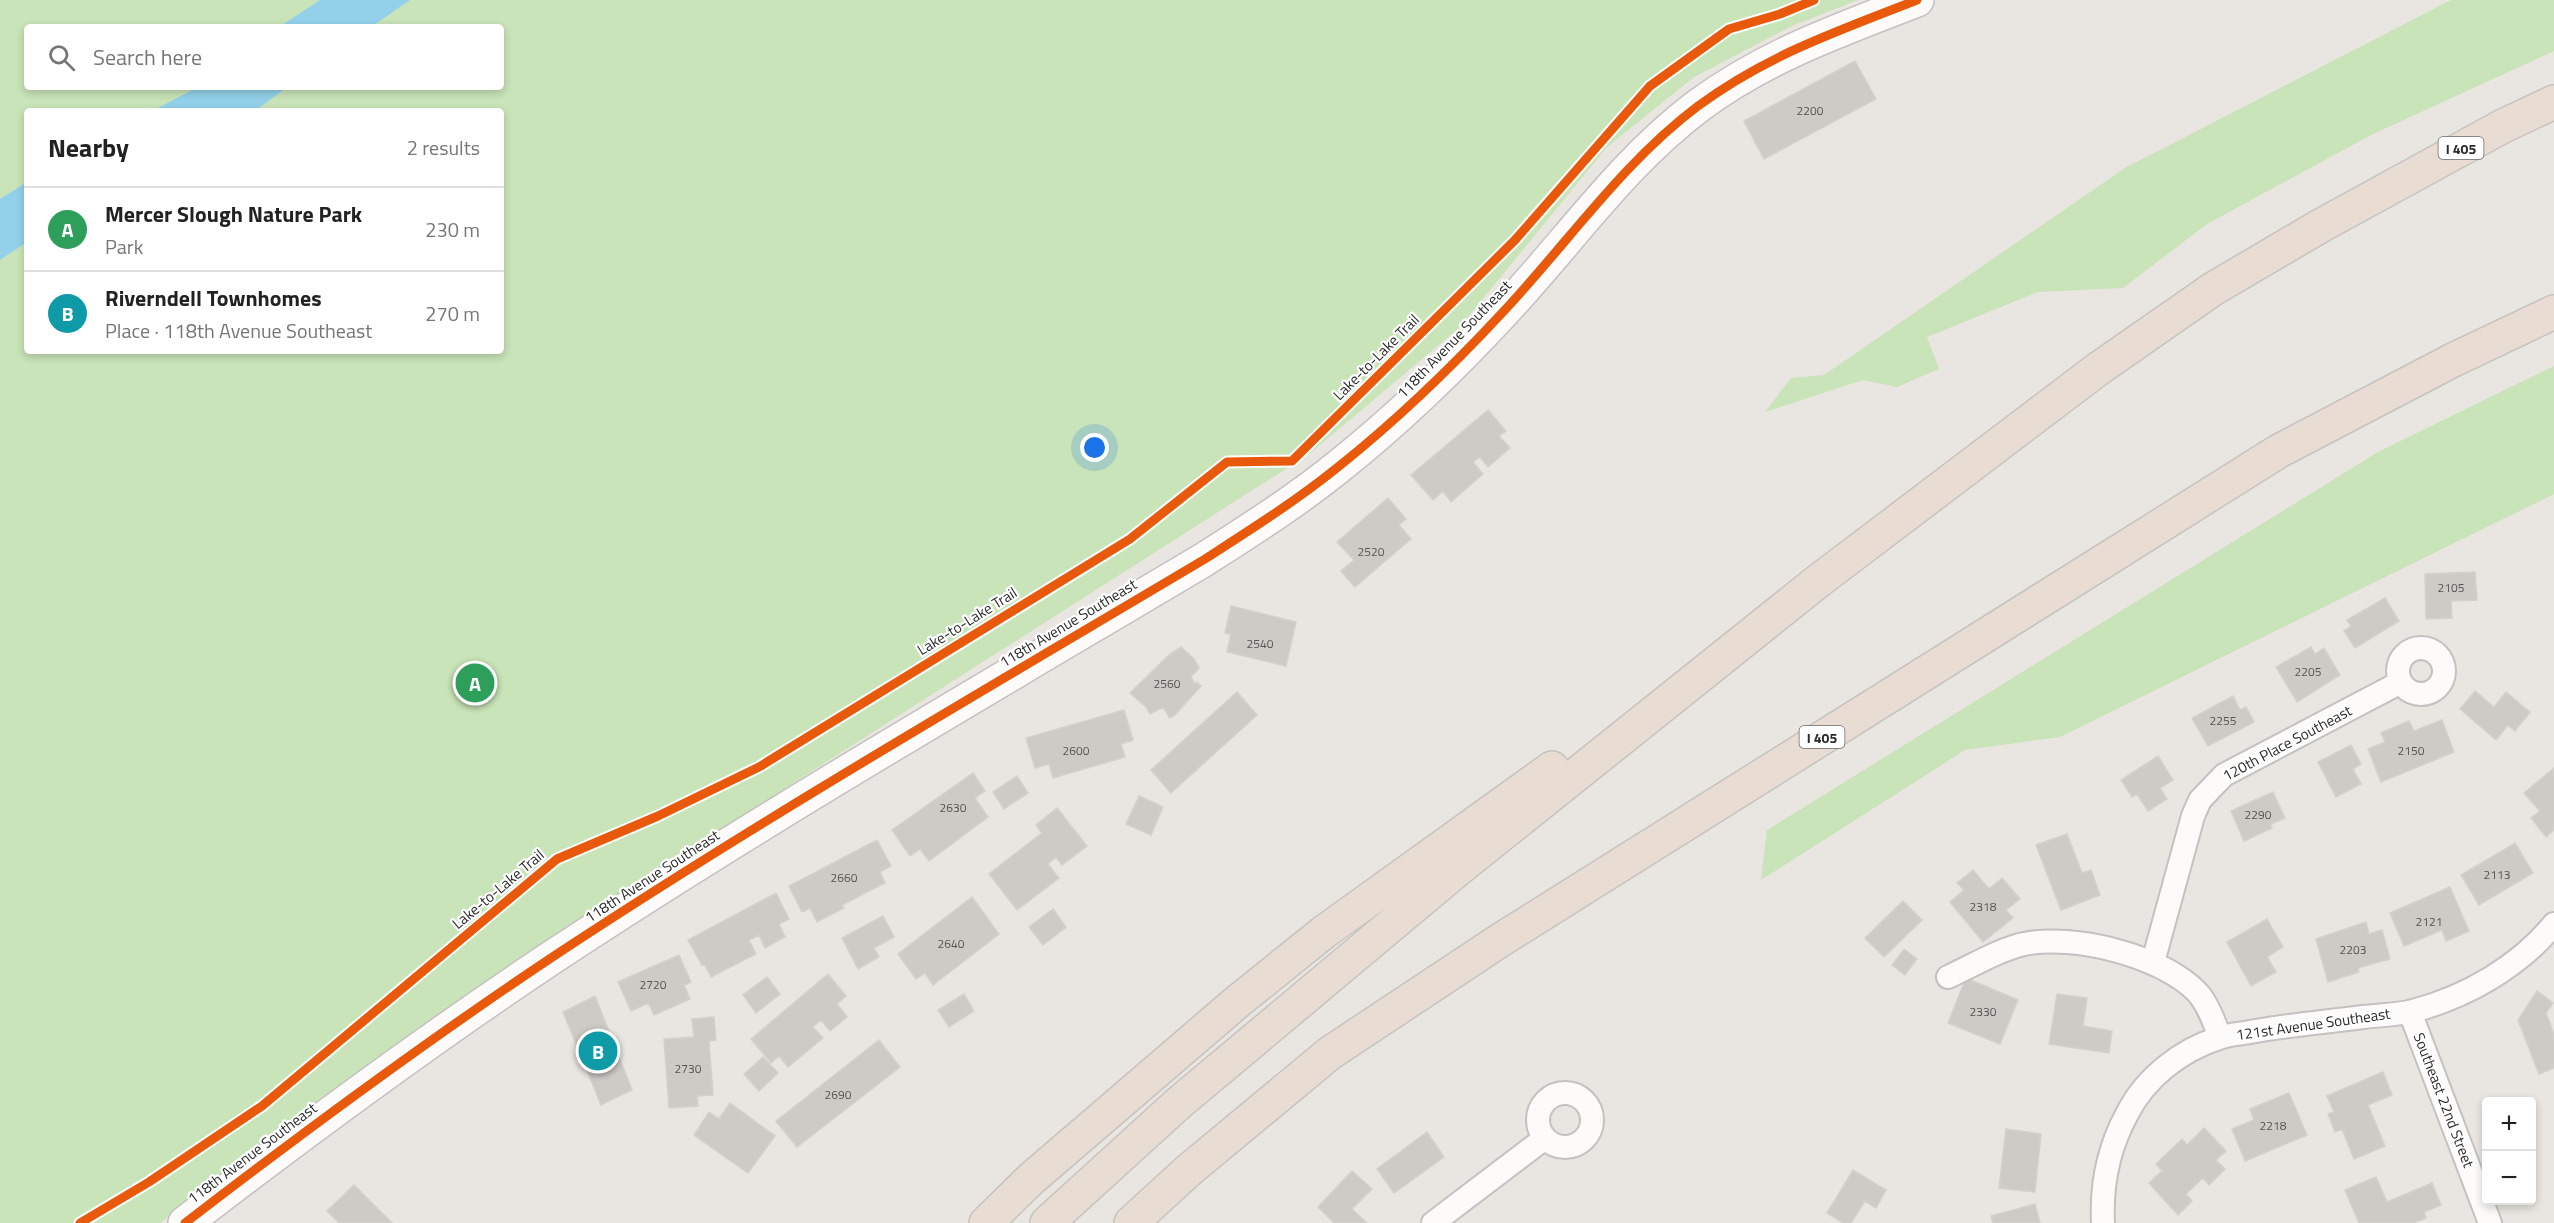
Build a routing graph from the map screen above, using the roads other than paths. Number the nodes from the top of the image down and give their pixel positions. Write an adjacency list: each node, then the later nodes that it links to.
1 (1917, 0): 12 (street, 118th Avenue Southeast)
2 (2554, 102): 4 (highway, I 405)
3 (2554, 312): 15 (highway, I 405)
4 (1817, 582): 13 (highway); 14 (highway, I 405)
5 (2401, 682): 7 (street, 120th Place Southeast)
6 (2554, 924): 9 (street, 121st Avenue Southeast)
7 (2153, 962): 8 (street, 121st Avenue Southeast); 10 (street, 121st Avenue Southeast)
8 (1948, 977)
9 (2410, 1012): 10 (street, 121st Avenue Southeast); 18 (street, Southeast 22nd Street)
10 (2220, 1037): 17 (street)
11 (1545, 1138): 16 (street)
12 (184, 1223)
13 (986, 1223)
14 (1047, 1223)
15 (1131, 1223)
16 (1433, 1223)
17 (2103, 1223)
18 (2490, 1223)

